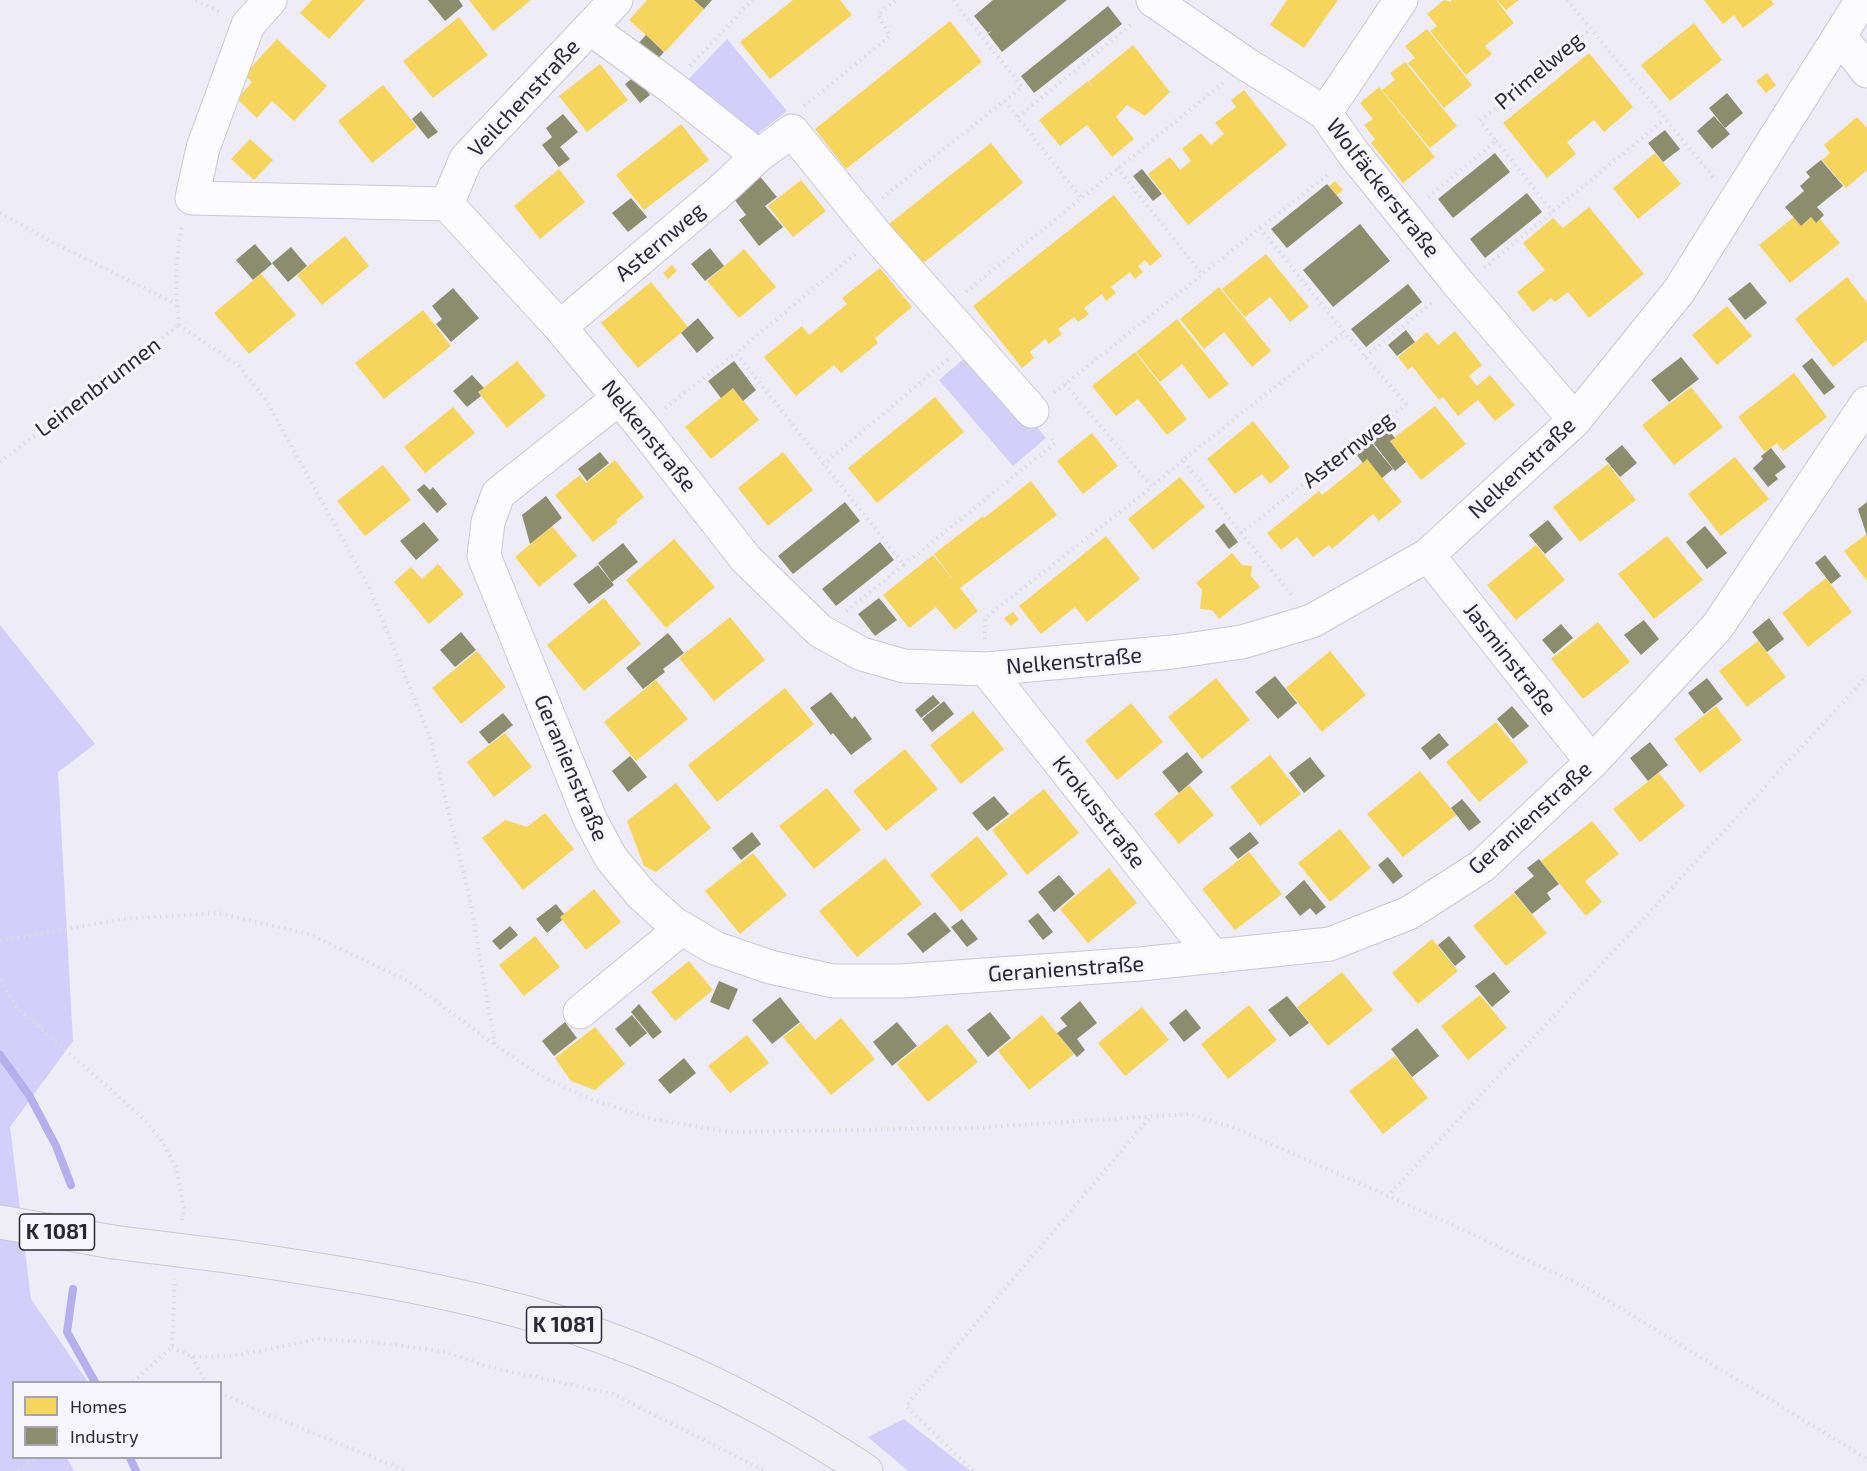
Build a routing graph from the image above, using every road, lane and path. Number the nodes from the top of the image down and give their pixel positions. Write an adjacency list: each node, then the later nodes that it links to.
1 (270, 0): 25 (street)
2 (616, 0): 10 (street, Veilchenstraße)
3 (752, 0): 15 (path)
4 (896, 0): 20 (path)
5 (953, 0): 16 (path)
6 (1401, 0): 17 (street)
7 (1567, 0): 11 (path, Primelweg)
8 (1862, 0): 12 (street, Nelkenstraße)
9 (1155, 2): 13 (street, Wolfäckerstraße); 18 (path)
10 (590, 28): 15 (street); 28 (street, Veilchenstraße)
11 (1590, 29): 19 (path, Primelweg); 21 (path, Primelweg)
12 (1840, 36): 14 (street); 27 (street, Nelkenstraße)
13 (1246, 64): 17 (street, Wolfäckerstraße); 24 (path)
14 (1867, 71)
15 (671, 87): 23 (street)
16 (1005, 100): 18 (path); 32 (path)
17 (1325, 113): 22 (street, Wolfäckerstraße)
18 (1018, 117): 26 (path)
19 (1664, 120): 27 (path, Primelweg); 29 (path)
20 (792, 130): 23 (street, Asternweg); 32 (street)
21 (1496, 141): 29 (path, Primelweg); 31 (path, Primelweg)
22 (1354, 154): 31 (street, Wolfäckerstraße); 33 (path)
23 (758, 156): 39 (street, Asternweg)
24 (1118, 168): 26 (path); 34 (path)
25 (192, 198): 28 (street); 36 (path, Leinenbrunnen)
26 (1081, 198): 37 (path)
27 (1736, 203): 48 (street, Nelkenstraße)
28 (447, 204): 39 (street, Nelkenstraße)
29 (1553, 212): 35 (path)
30 (0, 213): 36 (path)
31 (1404, 217): 35 (street, Wolfäckerstraße)
32 (868, 226): 37 (street); 42 (path)
33 (1260, 228): 34 (path); 40 (path, Asternweg)
34 (1202, 274): 44 (path)
35 (1459, 284): 43 (path); 48 (street, Wolfäckerstraße)
36 (176, 304): 38 (path, Leinenbrunnen)
37 (942, 311): 41 (street)
38 (179, 325): 51 (path, Leinenbrunnen); 67 (path)
39 (560, 327): 45 (street, Nelkenstraße)
40 (1344, 332): 43 (path, Asternweg); 50 (path)
41 (970, 341): 47 (street); 52 (path)
42 (736, 353): 49 (path); 52 (path)
43 (1365, 357): 54 (path, Asternweg)
44 (1065, 384): 47 (path); 53 (path)
45 (620, 399): 49 (street, Nelkenstraße); 62 (street, Geranienstraße)
46 (1867, 403): 61 (street, Geranienstraße)
47 (1032, 411): 56 (path)
48 (1575, 420): 55 (street, Nelkenstraße)
49 (642, 426): 58 (street, Nelkenstraße)
50 (1183, 460): 53 (path); 54 (path)
51 (0, 462)
52 (823, 465): 56 (path)
53 (1152, 487): 59 (path)
54 (1240, 533): 57 (path)
55 (1428, 555): 57 (street, Nelkenstraße); 61 (street, Jasminstraße)
56 (904, 565): 58 (path)
57 (1312, 621): 59 (street, Nelkenstraße)
58 (820, 631): 59 (street, Nelkenstraße)
59 (986, 669): 64 (street, Krokusstraße)
60 (1867, 676): 69 (path)
61 (1592, 762): 64 (street, Geranienstraße)
62 (682, 928): 64 (street, Geranienstraße); 66 (street)
63 (0, 941): 67 (path)
64 (1212, 956)
65 (0, 980): 71 (path)
66 (579, 1012)
67 (495, 1046): 68 (path)
68 (1151, 1116): 69 (path); 84 (path)
69 (1387, 1197): 79 (path)
70 (0, 1222): 83 (main road, K 1081, bridge)
71 (181, 1230)
72 (176, 1273): 73 (path)
73 (172, 1347): 74 (path); 75 (path)
74 (192, 1357): 76 (path); 82 (path)
75 (135, 1381)
76 (205, 1381)
77 (222, 1393): 81 (path)
78 (35, 1459): 80 (path)
79 (1867, 1459)
80 (18, 1471)
81 (406, 1471)
82 (765, 1471)
83 (866, 1471)
84 (973, 1471)

